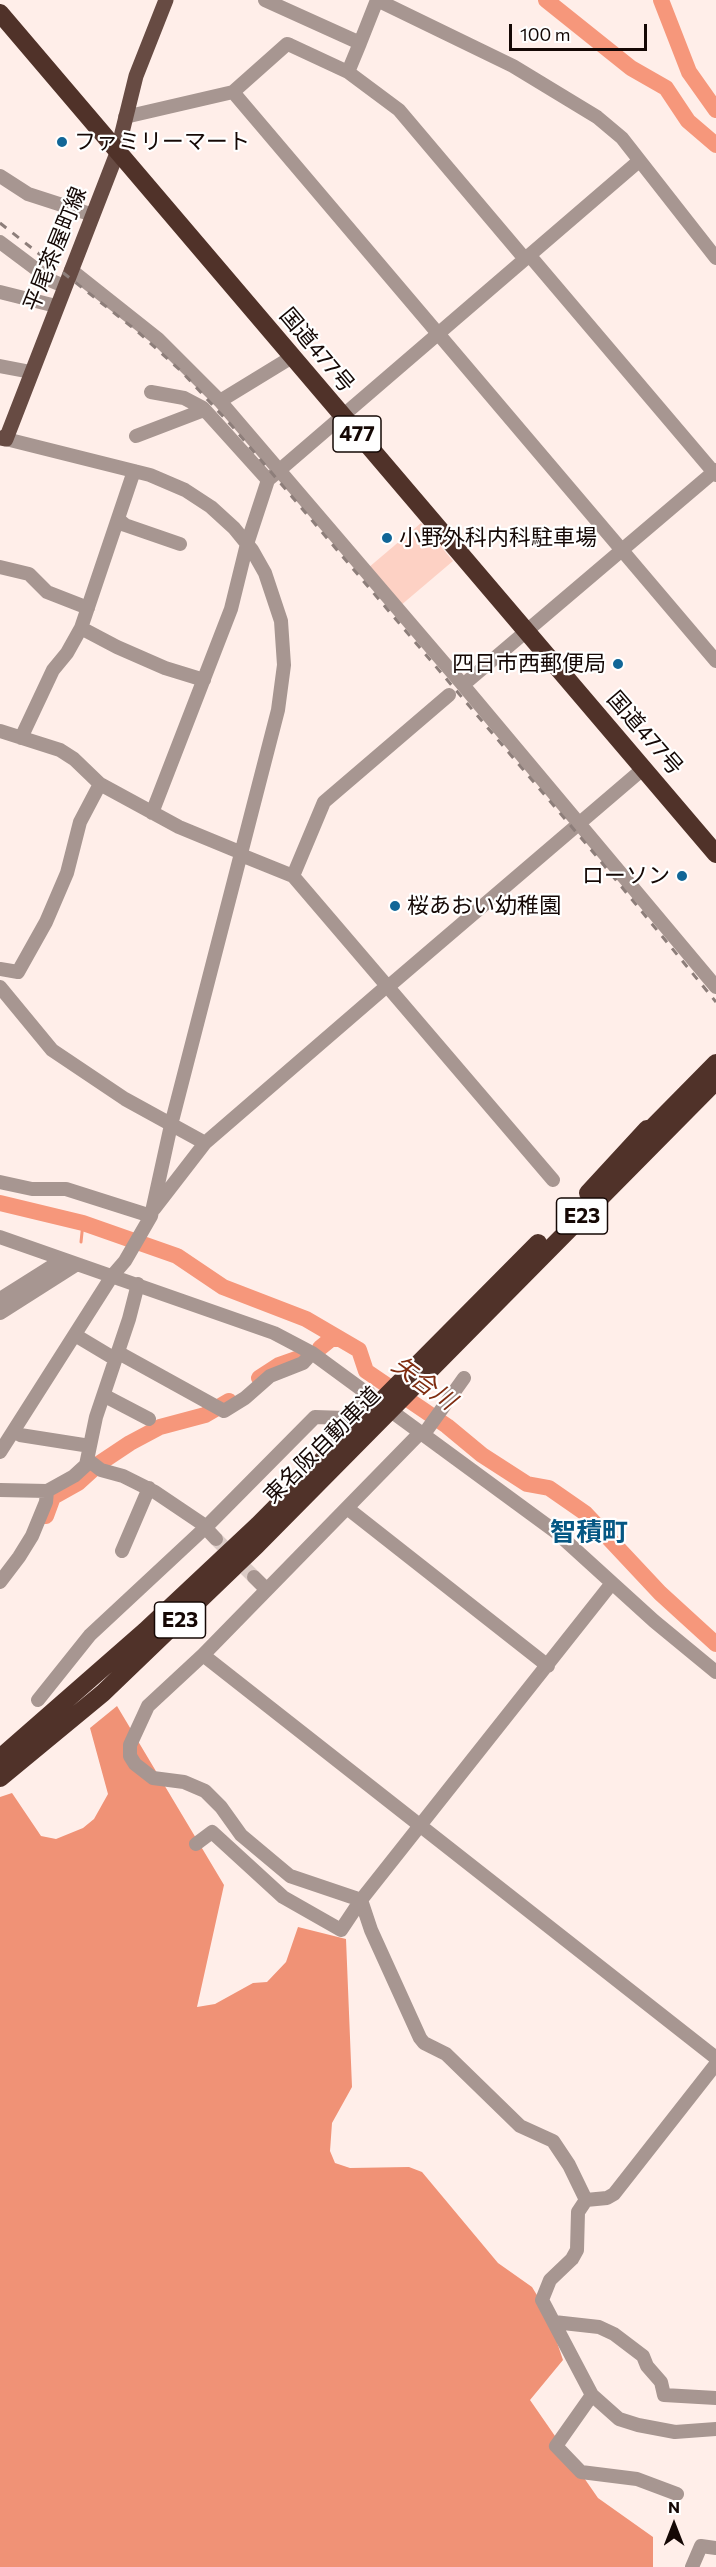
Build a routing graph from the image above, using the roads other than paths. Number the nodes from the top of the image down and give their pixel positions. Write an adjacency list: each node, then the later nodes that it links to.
1 (166, 0): 8 (main road, 平尾茶屋町線)
2 (265, 0): 5 (street)
3 (377, 0): 5 (street); 10 (street)
4 (0, 14): 9 (highway, 国道477号 / 477)
5 (360, 43): 6 (street)
6 (348, 72): 7 (street); 14 (street)
7 (233, 92): 8 (street); 20 (street)
8 (125, 117): 9 (main road, 平尾茶屋町線)
9 (117, 153): 12 (main road, 平尾茶屋町線); 21 (highway, 国道477号 / 477)
10 (639, 161): 14 (street); 15 (street)
11 (0, 176): 12 (street)
12 (93, 215): 16 (main road, 平尾茶屋町線)
13 (0, 242): 17 (street)
14 (528, 257): 20 (street); 32 (street)
15 (716, 258)
16 (71, 270): 17 (main road, 平尾茶屋町線); 25 (street)
17 (64, 286): 19 (main road, 平尾茶屋町線)
18 (0, 292): 19 (street)
19 (56, 306): 23 (main road, 平尾茶屋町線)
20 (438, 333): 27 (street); 37 (street)
21 (292, 357): 25 (street); 27 (highway, 国道477号 / 477)
22 (0, 366): 23 (street)
23 (31, 372): 29 (main road, 平尾茶屋町線)
24 (151, 392): 26 (street)
25 (220, 401): 30 (street)
26 (204, 410): 28 (street); 33 (street)
27 (341, 416): 30 (street); 41 (highway, 国道477号 / 477)
28 (136, 436)
29 (3, 439): 31 (street)
30 (280, 470): 33 (street); 44 (street)
31 (134, 471): 34 (street); 36 (street)
32 (715, 472): 37 (street)
33 (268, 480): 36 (street)
34 (119, 520): 35 (street); 39 (street)
35 (180, 544)
36 (247, 544): 43 (street); 53 (street)
37 (623, 550): 41 (street); 42 (street)
38 (0, 567): 39 (street)
39 (88, 608): 40 (street)
40 (81, 628): 43 (street); 47 (street)
41 (525, 633): 44 (street); 48 (highway, 国道477号 / 477)
42 (716, 661)
43 (204, 680): 50 (street)
44 (463, 686): 51 (street)
45 (449, 695): 54 (street)
46 (0, 732): 47 (street)
47 (21, 738): 49 (street)
48 (644, 768): 51 (street); 52 (highway, 国道477号 / 477)
49 (100, 784): 50 (street); 55 (street)
50 (152, 813): 53 (street)
51 (579, 825): 56 (street); 58 (street)
52 (714, 847)
53 (242, 854): 54 (street); 62 (street)
54 (293, 876): 56 (street)
55 (0, 969)
56 (388, 986): 63 (street); 64 (street)
57 (0, 987): 62 (street)
58 (716, 987)
59 (716, 1054): 66 (highway)
60 (716, 1063): 66 (highway, 東名阪自動車道 / E23)
61 (716, 1081): 76 (highway, 東名阪自動車道 / E23)
62 (171, 1125): 63 (street); 67 (street)
63 (205, 1143): 67 (street)
64 (553, 1180)
65 (0, 1182): 67 (street)
66 (588, 1194): 76 (highway, 東名阪自動車道 / E23)
67 (152, 1213): 71 (street)
68 (0, 1236): 69 (street)
69 (62, 1260): 70 (street); 73 (street)
70 (77, 1264): 71 (street); 74 (street)
71 (112, 1276): 72 (street); 75 (street)
72 (138, 1284): 77 (street); 78 (street)
73 (0, 1299)
74 (0, 1313)
75 (75, 1335): 78 (street); 86 (street)
76 (443, 1347): 85 (highway, 東名阪自動車道 / E23)
77 (312, 1353): 78 (street); 80 (street)
78 (118, 1355): 81 (street)
79 (465, 1378): 83 (street)
80 (369, 1393): 83 (street); 92 (street)
81 (105, 1396): 82 (street); 87 (street)
82 (148, 1419)
83 (424, 1431): 91 (street); 97 (street)
84 (20, 1436): 87 (street)
85 (344, 1446): 103 (highway, 東名阪自動車道 / E23); 104 (highway, 東名阪自動車道 / E23)
86 (0, 1452)
87 (93, 1459): 88 (street); 90 (street)
88 (149, 1488): 92 (street); 94 (street)
89 (0, 1490): 90 (street)
90 (47, 1491): 96 (street)
91 (346, 1508): 98 (street); 100 (street)
92 (206, 1527): 93 (street); 102 (street)
93 (216, 1539)
94 (122, 1551)
95 (254, 1577): 98 (street)
96 (0, 1582)
97 (612, 1584): 100 (street); 101 (street)
98 (267, 1589): 99 (street)
99 (203, 1655): 105 (street); 107 (street)
100 (548, 1666): 105 (street)
101 (716, 1672)
102 (38, 1700)
103 (0, 1758)
104 (0, 1778)
105 (420, 1827): 109 (street); 110 (street)
106 (196, 1844): 108 (street)
107 (258, 1848): 108 (street); 109 (street)
108 (246, 1863): 109 (street)
109 (361, 1900): 112 (street)
110 (716, 2058)
111 (716, 2064): 112 (street)
112 (586, 2200): 113 (street)
113 (554, 2322): 114 (street); 115 (street)
114 (592, 2395): 116 (street); 117 (street)
115 (716, 2398)
116 (716, 2429)
117 (678, 2494)
118 (716, 2548): 119 (street)
119 (692, 2567)

